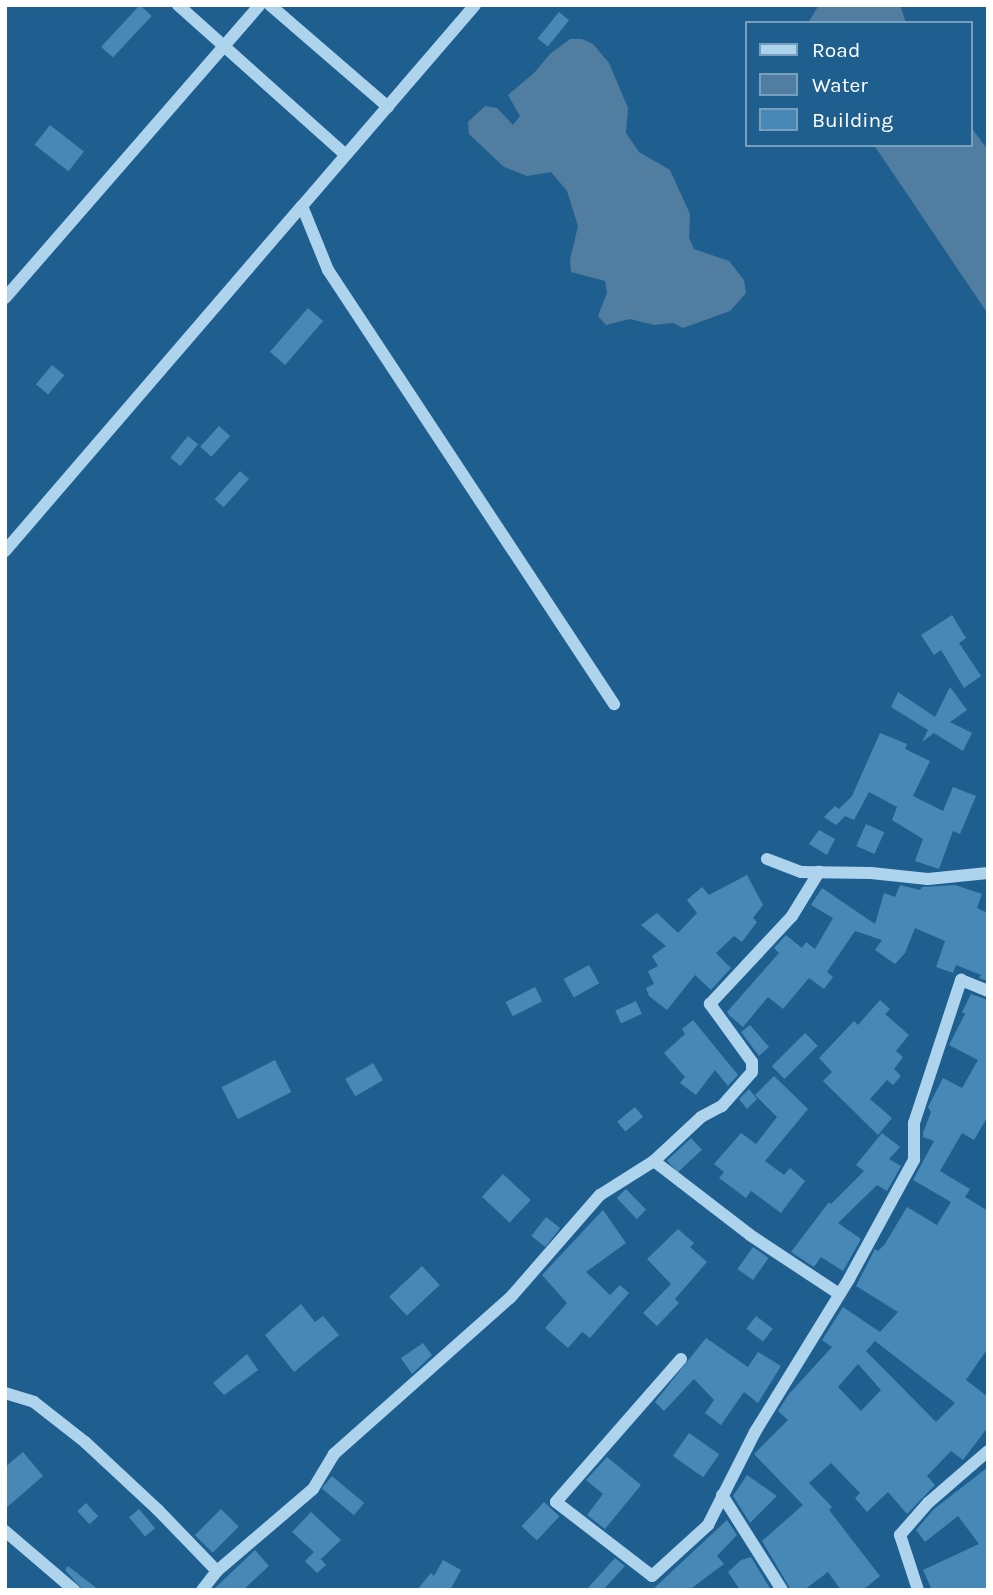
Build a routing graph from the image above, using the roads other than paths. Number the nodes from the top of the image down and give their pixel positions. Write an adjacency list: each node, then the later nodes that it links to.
1 (178, 5): 5 (street)
2 (260, 5): 5 (street)
3 (271, 5): 6 (street)
4 (475, 5): 6 (street)
5 (225, 45): 7 (street); 9 (street)
6 (388, 107): 7 (street)
7 (346, 155): 8 (street)
8 (302, 206): 10 (street); 11 (street)
9 (5, 298)
10 (5, 551)
11 (614, 704)
12 (767, 859): 13 (street)
13 (819, 872): 14 (street); 16 (street)
14 (988, 873)
15 (988, 991): 17 (street)
16 (654, 1161): 17 (street); 23 (street)
17 (839, 1294): 21 (street)
18 (681, 1359): 21 (street)
19 (5, 1393): 23 (street)
20 (988, 1451): 27 (street)
21 (722, 1495): 26 (street)
22 (5, 1531): 24 (street)
23 (217, 1571): 25 (street)
24 (74, 1590)
25 (202, 1590)
26 (782, 1590)
27 (918, 1590)

